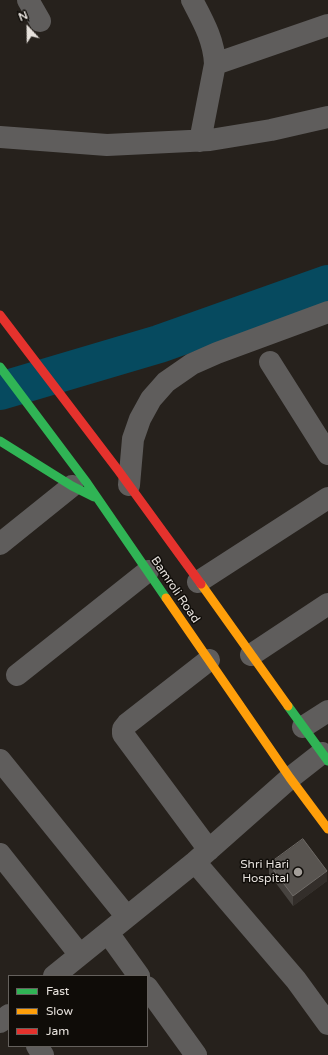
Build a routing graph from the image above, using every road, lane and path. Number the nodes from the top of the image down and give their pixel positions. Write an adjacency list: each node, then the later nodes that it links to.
1 (28, 0): 3 (street)
2 (192, 0): 5 (street)
3 (40, 21)
4 (328, 25): 5 (street)
5 (215, 64): 8 (street)
6 (328, 117): 8 (street)
7 (0, 137): 8 (street)
8 (200, 141)
9 (328, 312): 15 (street)
10 (0, 316): 15 (street, Bamroli Road)
11 (270, 362): 14 (street)
12 (0, 367): 16 (street, Bamroli Road)
13 (0, 441): 16 (street)
14 (328, 454)
15 (123, 478): 21 (street, Bamroli Road)
16 (79, 485): 17 (street, Bamroli Road); 17 (street); 19 (street)
17 (97, 498): 20 (street, Bamroli Road)
18 (328, 498): 21 (street)
19 (0, 544)
20 (148, 571): 24 (street, Bamroli Road); 25 (street)
21 (198, 582): 23 (street, Bamroli Road)
22 (328, 604): 23 (street)
23 (251, 655): 27 (street, Bamroli Road)
24 (209, 660): 30 (street, Bamroli Road); 33 (street)
25 (17, 675)
26 (328, 711): 27 (street)
27 (303, 727): 28 (street, Bamroli Road)
28 (325, 757): 30 (street)
29 (0, 760): 34 (street)
30 (290, 778): 31 (street, Bamroli Road); 33 (street)
31 (328, 829)
32 (0, 854): 36 (street)
33 (202, 856): 34 (street); 42 (street)
34 (127, 917): 35 (street)
35 (108, 933): 36 (street); 38 (street)
36 (80, 955): 37 (street)
37 (55, 975)
38 (138, 975)
39 (148, 988): 43 (street)
40 (8, 1016): 41 (street)
41 (0, 1022)
42 (328, 1024)
43 (191, 1053)

